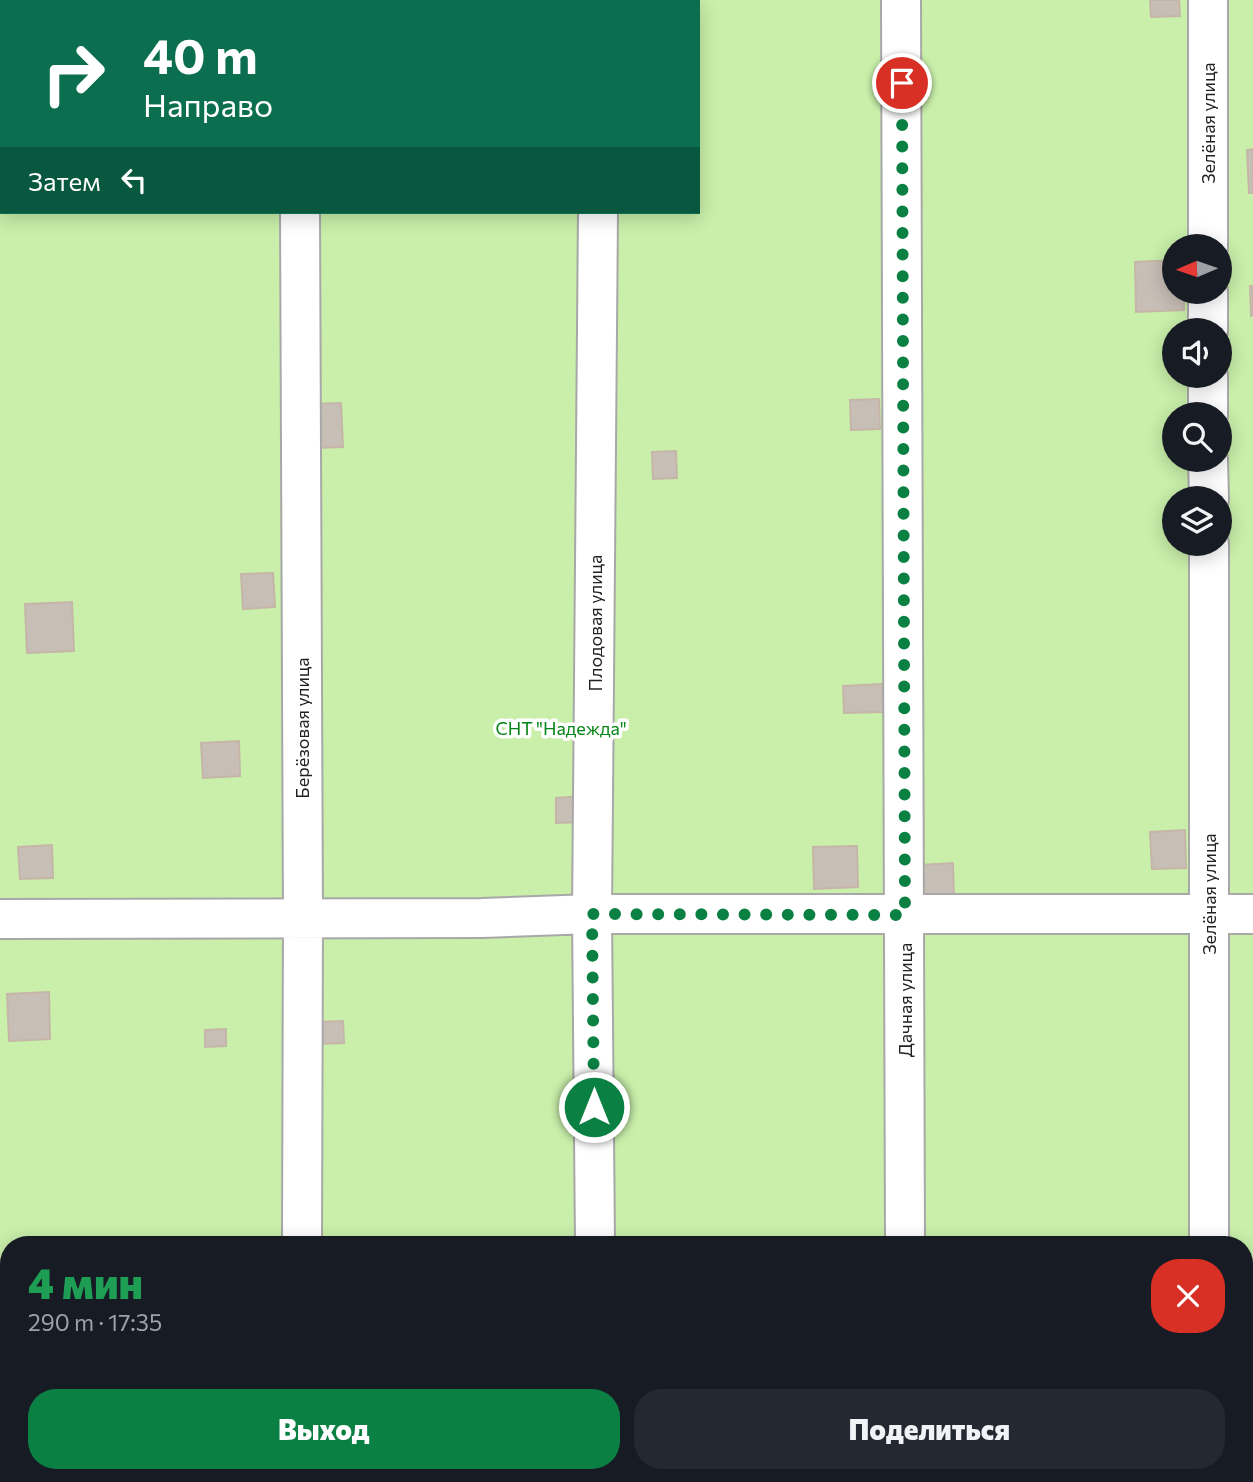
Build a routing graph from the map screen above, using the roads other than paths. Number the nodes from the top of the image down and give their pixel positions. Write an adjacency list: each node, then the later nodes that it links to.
1 (901, 0): 9 (street, Дачная улица)
2 (1208, 0): 5 (street, Зелёная улица)
3 (300, 214): 11 (street, Берёзовая улица)
4 (598, 214): 7 (street, Плодовая улица)
5 (1208, 234)
6 (1209, 556): 8 (street, Зелёная улица)
7 (592, 914): 9 (street); 11 (street); 14 (street, Плодовая улица)
8 (1209, 914): 9 (street); 10 (street); 16 (street, Зелёная улица)
9 (905, 915): 15 (street, Дачная улица)
10 (1253, 915)
11 (303, 917): 12 (street); 13 (street, Берёзовая улица)
12 (0, 919)
13 (302, 1236)
14 (595, 1236)
15 (905, 1236)
16 (1209, 1236)

